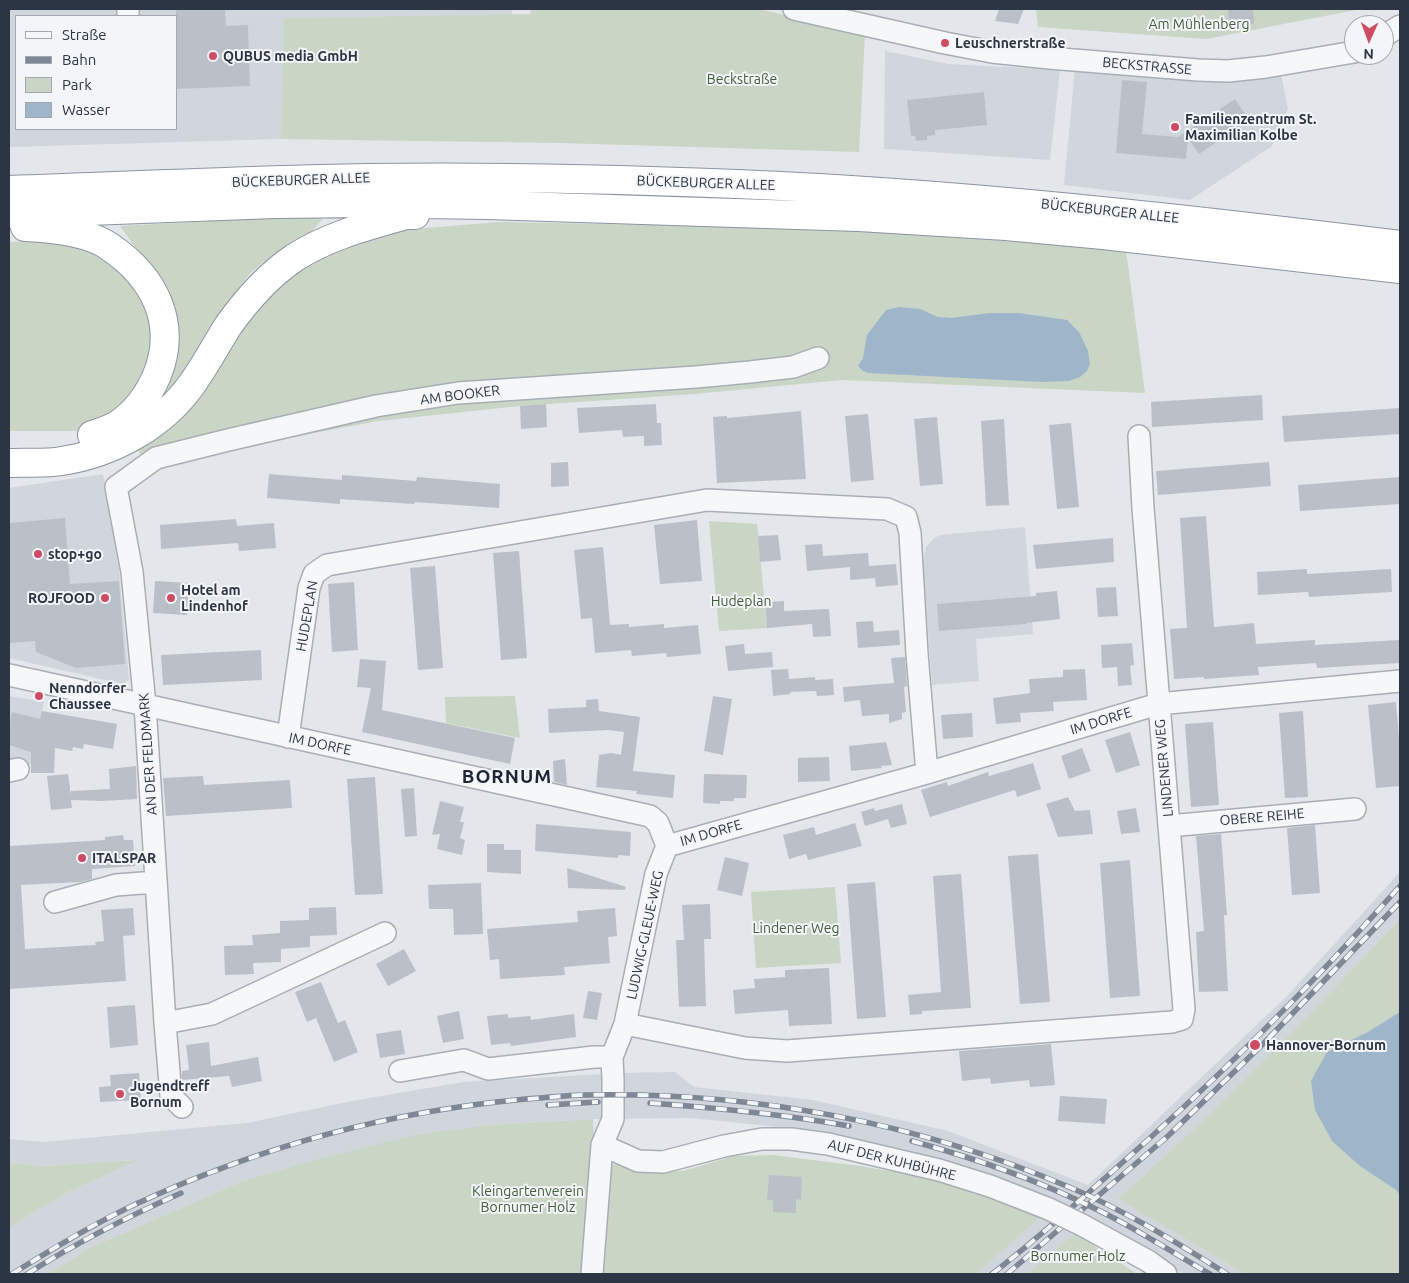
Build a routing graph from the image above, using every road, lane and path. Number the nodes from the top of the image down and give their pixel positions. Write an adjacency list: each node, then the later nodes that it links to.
1 (794, 9): 2 (street, BECKSTRASSE)
2 (868, 17): 3 (street, BECKSTRASSE)
3 (1344, 54)
4 (9, 190): 5 (highway, BÜCKEBURGER ALLEE)
5 (868, 204): 6 (highway, BÜCKEBURGER ALLEE); 9 (highway, BÜCKEBURGER ALLEE); 10 (highway, BÜCKEBURGER ALLEE)
6 (487, 205): 7 (highway, BÜCKEBURGER ALLEE); 14 (highway)
7 (9, 214)
8 (9, 226): 13 (highway)
9 (1400, 245)
10 (1400, 270)
11 (818, 358): 15 (street, AM BOOKER)
12 (1139, 436): 18 (street, LINDENER WEG)
13 (9, 444)
14 (9, 463)
15 (116, 487): 19 (street, AN DER FELDMARK)
16 (9, 675): 19 (street, IM DORFE)
17 (1400, 681): 18 (street, IM DORFE)
18 (1158, 704): 21 (street, IM DORFE); 23 (street, LINDENER WEG)
19 (145, 705): 20 (street, IM DORFE); 25 (street, AN DER FELDMARK)
20 (288, 737): 21 (street, HUDEPLAN); 24 (street, IM DORFE)
21 (927, 773): 24 (street, IM DORFE)
22 (1355, 809): 23 (street, OBERE REIHE)
23 (1169, 826): 29 (street, LINDENER WEG)
24 (667, 846): 29 (street, LUDWIG-GLEUE-WEG)
25 (156, 882): 26 (street); 28 (street, AN DER FELDMARK)
26 (55, 902)
27 (385, 932): 28 (street)
28 (165, 1023): 32 (street, AN DER FELDMARK)
29 (625, 1024): 30 (street, LUDWIG-GLEUE-WEG)
30 (612, 1056): 31 (street); 33 (street)
31 (400, 1071)
32 (182, 1107)
33 (602, 1145): 34 (street); 35 (street, AUF DER KUHBÜHRE, bridge)
34 (592, 1274)
35 (1166, 1274)

